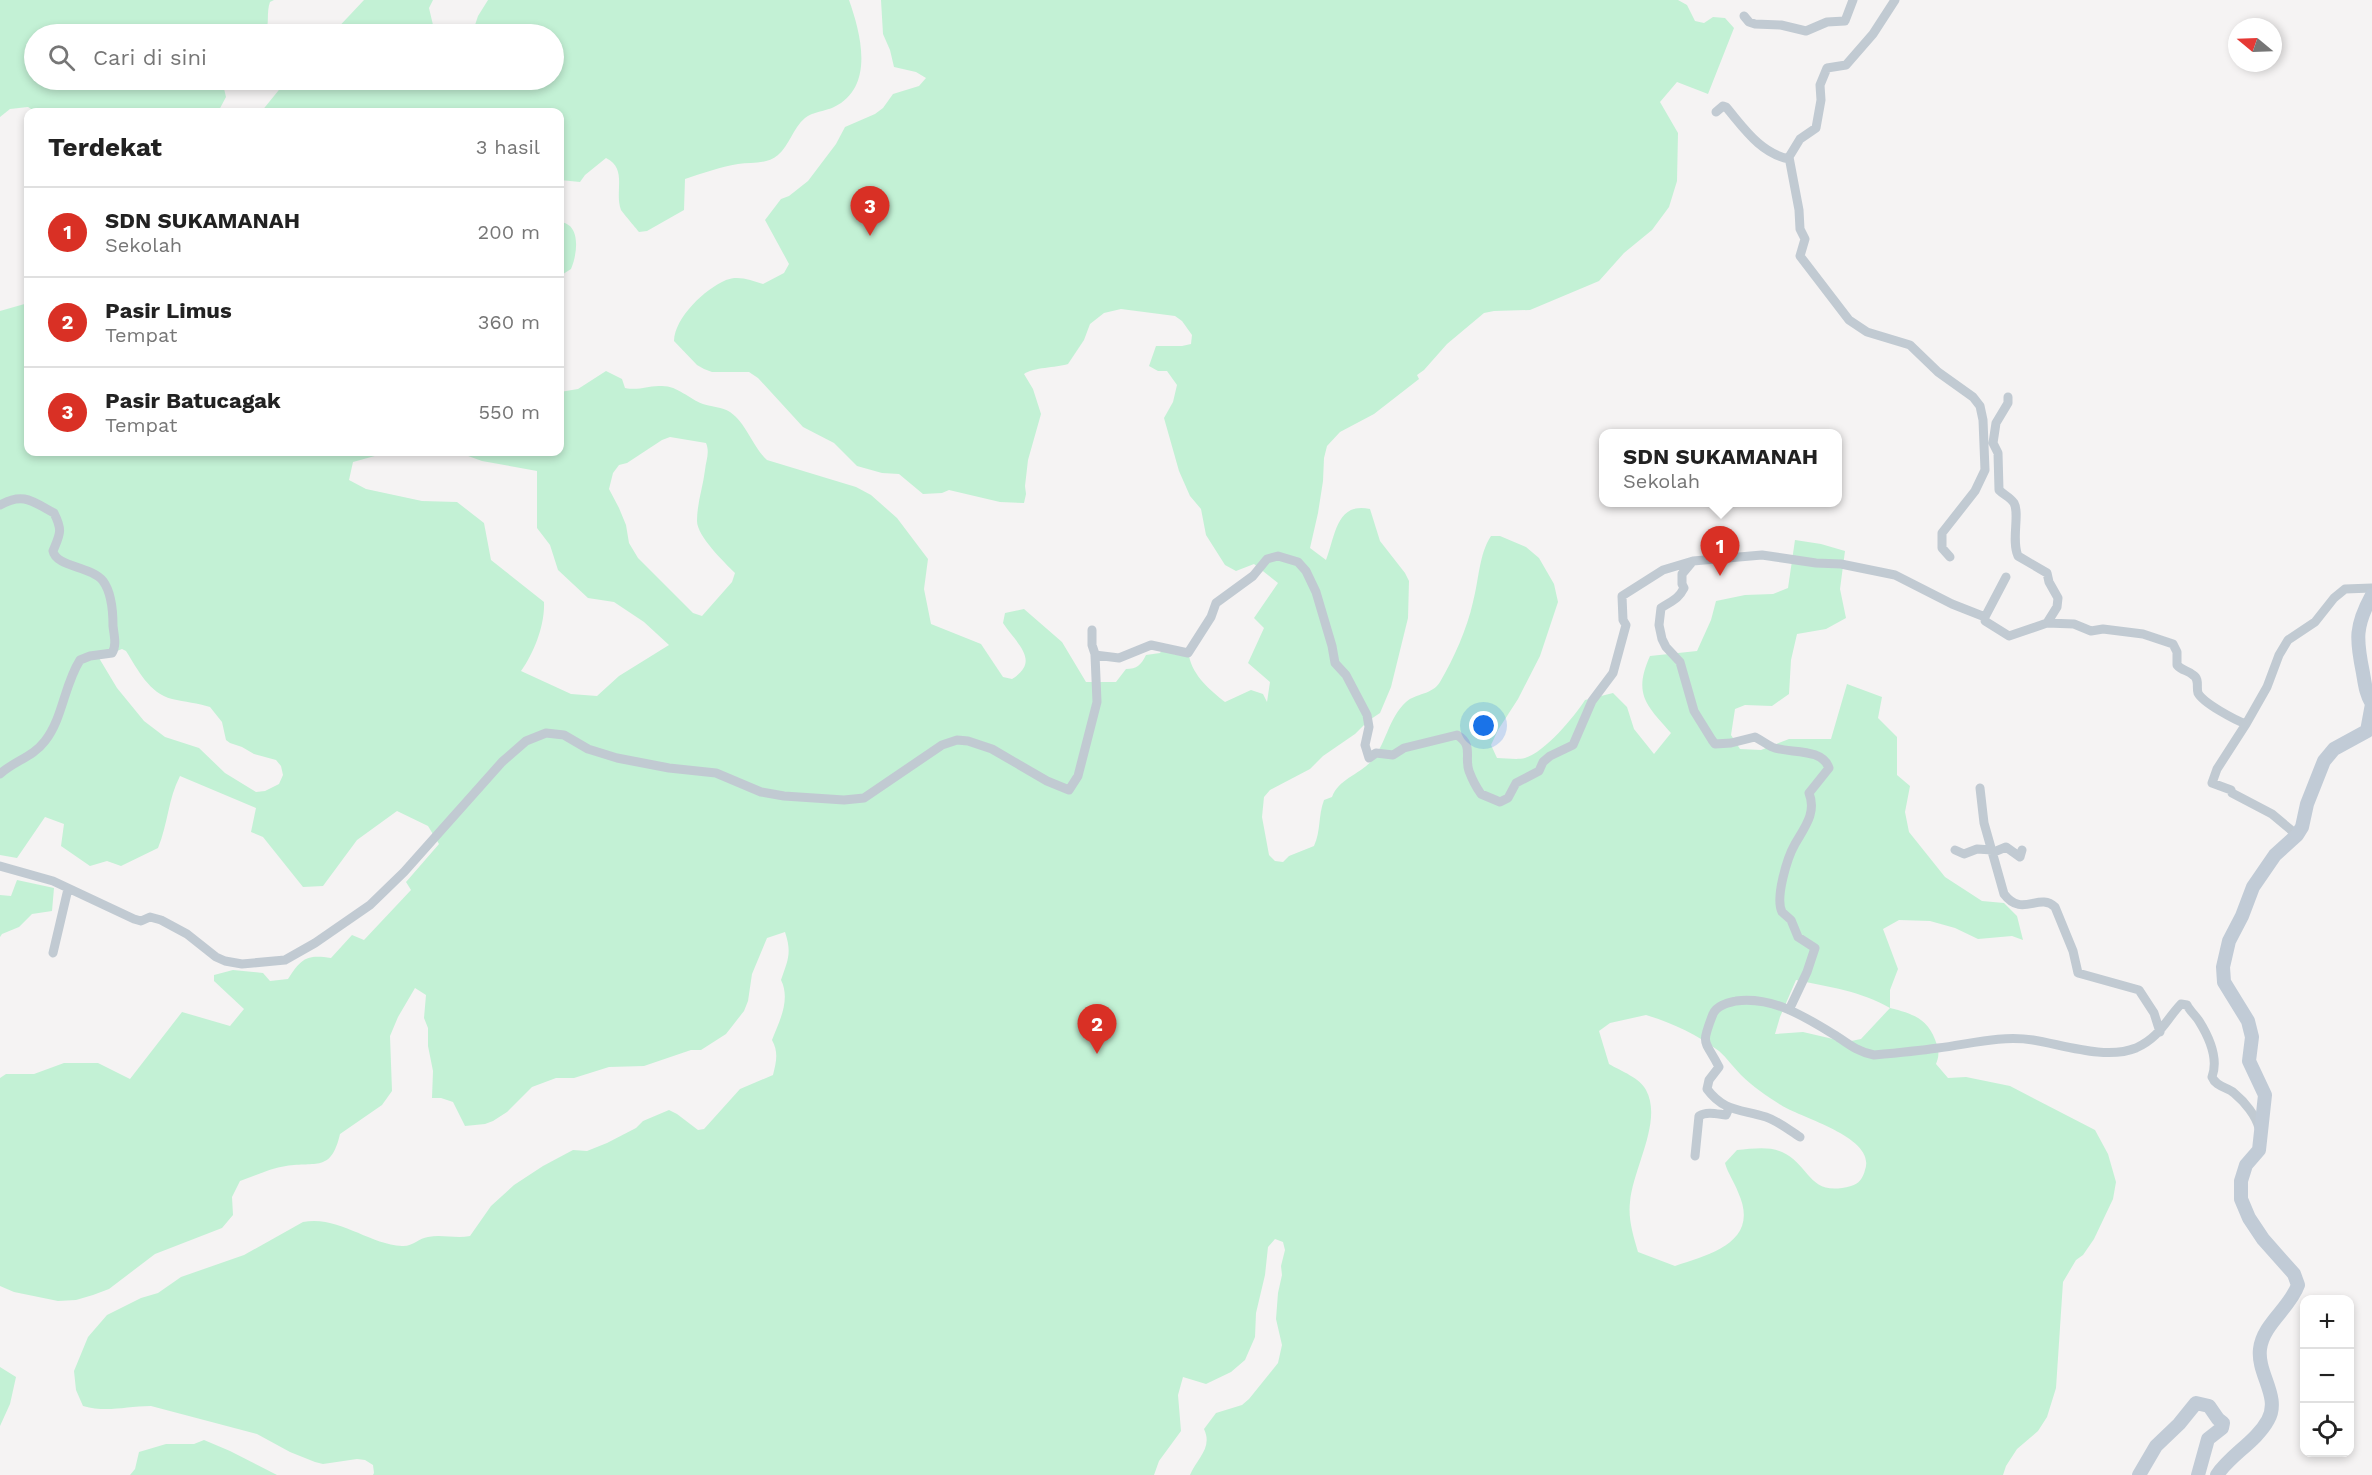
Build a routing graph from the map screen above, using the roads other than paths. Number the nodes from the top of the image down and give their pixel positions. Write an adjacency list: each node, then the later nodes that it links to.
1 (1853, 0): 3 (street)
2 (1896, 0): 5 (street)
3 (1744, 16)
4 (1716, 112): 5 (street)
5 (1789, 159): 8 (street)
6 (2008, 397): 14 (street)
7 (0, 505): 18 (street)
8 (1950, 557)
9 (1693, 561): 13 (street); 16 (street); 27 (street)
10 (2006, 577): 13 (street)
11 (2372, 588): 17 (street)
12 (2372, 595): 20 (street)
13 (1985, 617): 14 (street)
14 (2047, 622): 17 (street)
15 (1092, 630): 16 (street)
16 (1095, 654): 25 (street)
17 (2246, 724): 20 (street)
18 (0, 774)
19 (1980, 788): 22 (street)
20 (2297, 835): 30 (street)
21 (1955, 850): 22 (street)
22 (1992, 850): 23 (street); 28 (street)
23 (2022, 850)
24 (0, 867): 25 (street)
25 (68, 889): 26 (street)
26 (53, 953)
27 (1789, 1010): 28 (street); 29 (street)
28 (2160, 1032): 30 (street)
29 (1729, 1108): 31 (street); 32 (street)
30 (2260, 1134): 35 (street)
31 (1800, 1137)
32 (1695, 1156)
33 (2139, 1475): 34 (street)
34 (2198, 1475)
35 (2217, 1475)

